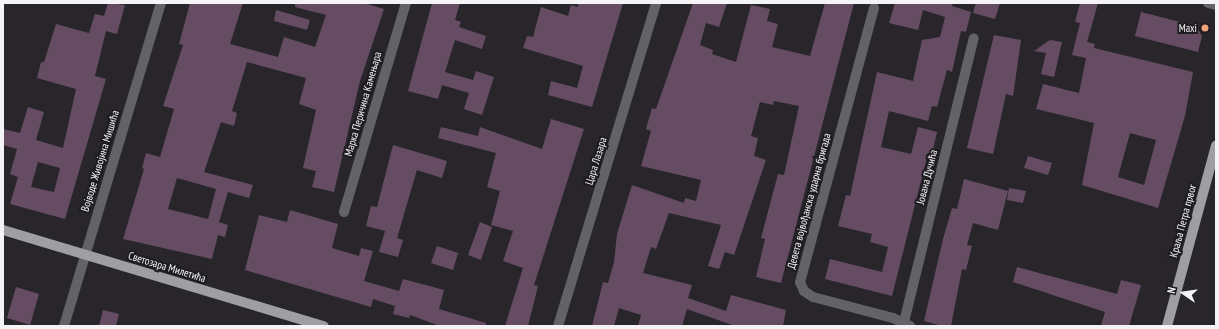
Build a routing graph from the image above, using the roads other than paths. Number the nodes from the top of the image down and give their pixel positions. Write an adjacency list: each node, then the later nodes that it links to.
1 (161, 3): 11 (street, Војводе Живојина Мишића)
2 (406, 3): 9 (street, Марка Перичина Камењара)
3 (656, 3): 15 (street, Цара Лазара)
4 (1208, 3): 5 (street)
5 (1216, 6)
6 (874, 8): 12 (street, Девета војвођанска ударна бригада)
7 (974, 38): 12 (street, Јована Дучића)
8 (1216, 146): 16 (main road, Краља Петра првог)
9 (344, 212)
10 (3, 230): 11 (main road, Светозара Милетића)
11 (85, 254): 13 (street, Војводе Живојина Мишића); 14 (main road, Светозара Милетића)
12 (907, 324)
13 (64, 326)
14 (324, 326)
15 (558, 326)
16 (1167, 326)

